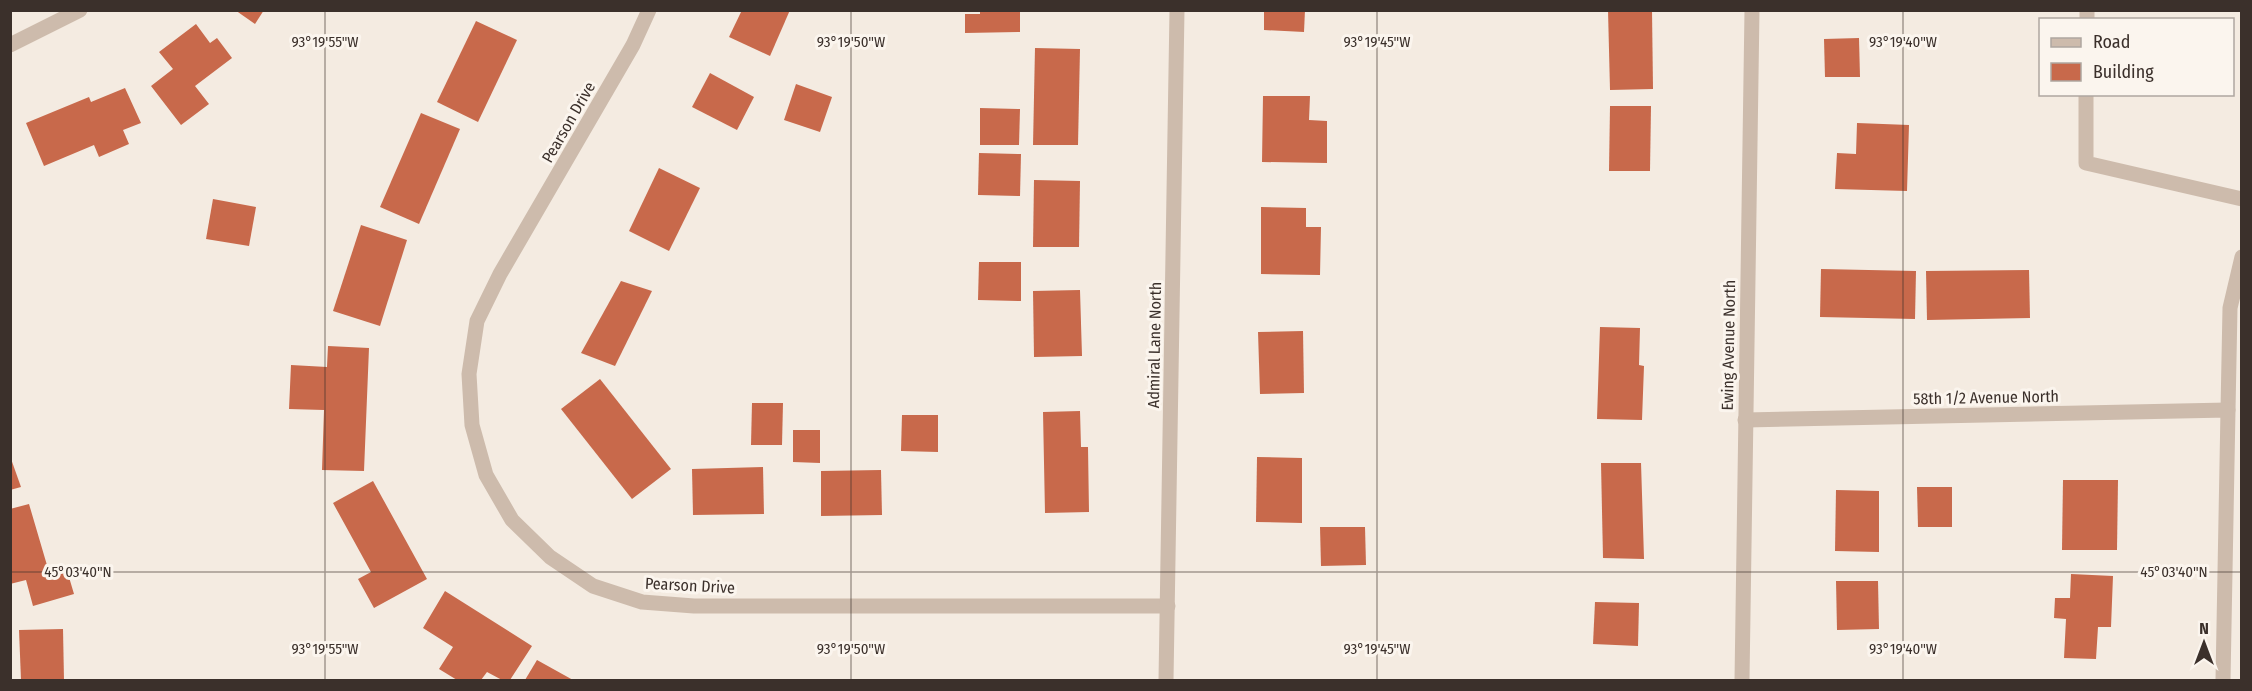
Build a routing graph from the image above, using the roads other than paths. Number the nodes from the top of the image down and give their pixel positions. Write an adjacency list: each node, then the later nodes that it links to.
1 (80, 10): 5 (street)
2 (649, 10): 11 (street, Pearson Drive)
3 (1177, 10): 11 (street, Admiral Lane North)
4 (1752, 10): 10 (street, Ewing Avenue North)
5 (10, 45)
6 (2086, 96): 7 (street)
7 (2241, 199)
8 (2241, 257): 9 (street)
9 (2228, 410): 10 (street, 58th 1/2 Avenue North); 14 (street)
10 (1745, 420): 13 (street, Ewing Avenue North)
11 (1167, 606): 12 (street, Admiral Lane North)
12 (1166, 681)
13 (1742, 681)
14 (2223, 681)

